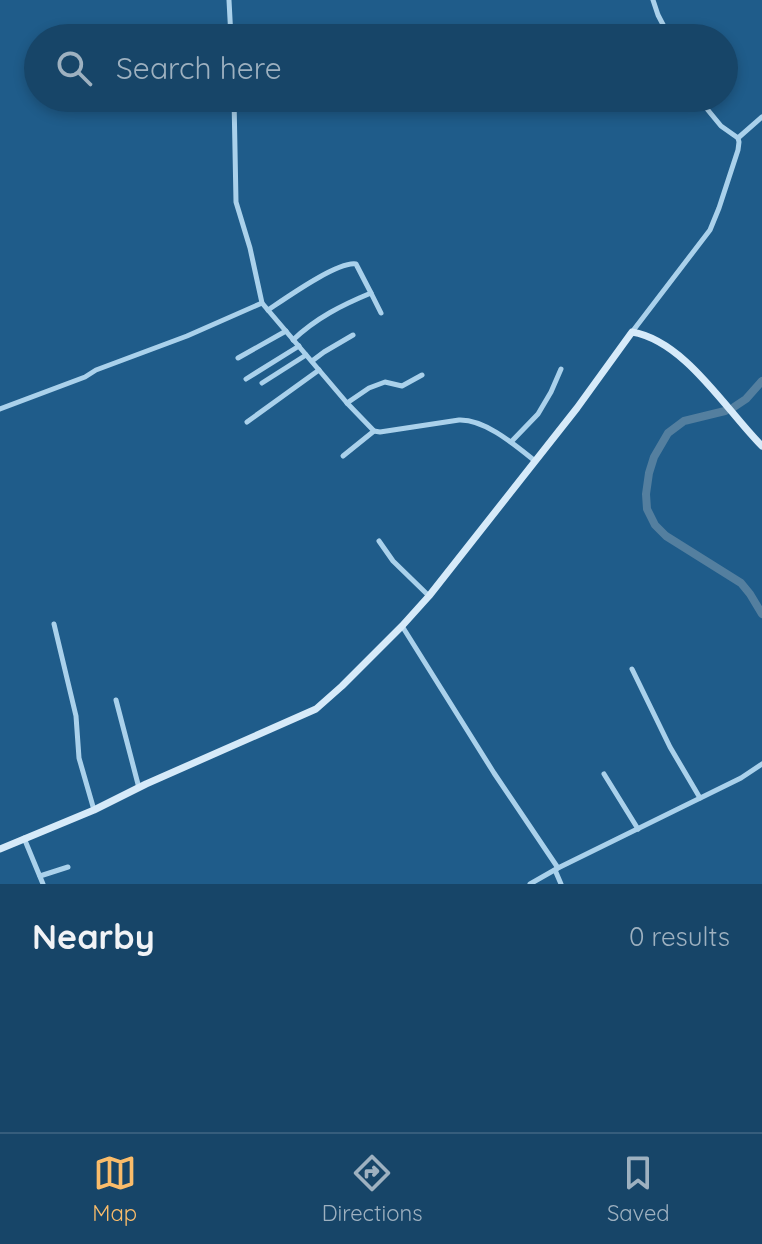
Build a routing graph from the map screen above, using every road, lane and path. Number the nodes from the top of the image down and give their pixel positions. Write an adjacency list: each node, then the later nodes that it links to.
1 (229, 0): 3 (street)
2 (653, 0): 4 (street)
3 (230, 24)
4 (663, 24)
5 (234, 112): 10 (street)
6 (710, 112): 8 (street)
7 (762, 117): 8 (street)
8 (738, 138): 14 (street)
9 (371, 293): 11 (street); 12 (street); 16 (street)
10 (262, 303): 11 (street); 27 (street)
11 (268, 310): 13 (street)
12 (381, 313)
13 (286, 331): 16 (street); 19 (street)
14 (632, 332): 31 (main road); 33 (main road)
15 (353, 335): 20 (street)
16 (293, 340): 17 (street)
17 (299, 346): 18 (street); 24 (street)
18 (306, 355): 20 (street); 25 (street)
19 (238, 358)
20 (312, 361): 22 (street)
21 (561, 369): 30 (street)
22 (319, 370): 26 (street); 28 (street)
23 (422, 375): 26 (street)
24 (246, 379)
25 (262, 383)
26 (347, 403): 29 (street)
27 (0, 409)
28 (247, 422)
29 (374, 431): 30 (street); 32 (street)
30 (511, 442): 33 (street)
31 (762, 446)
32 (343, 456)
33 (535, 461): 35 (main road)
34 (379, 541): 35 (street)
35 (429, 596): 37 (main road)
36 (54, 624): 44 (street)
37 (402, 626): 42 (main road); 49 (street)
38 (632, 669): 43 (street)
39 (116, 700): 42 (street)
40 (762, 764): 43 (street)
41 (604, 774): 45 (street)
42 (139, 788): 44 (main road)
43 (700, 798): 45 (street)
44 (94, 810): 46 (main road)
45 (638, 829): 49 (street)
46 (24, 838): 47 (main road); 50 (street)
47 (0, 849)
48 (68, 867): 50 (street)
49 (556, 869): 52 (street); 53 (street)
50 (40, 876): 51 (street)
51 (43, 884)
52 (530, 884)
53 (561, 884)

